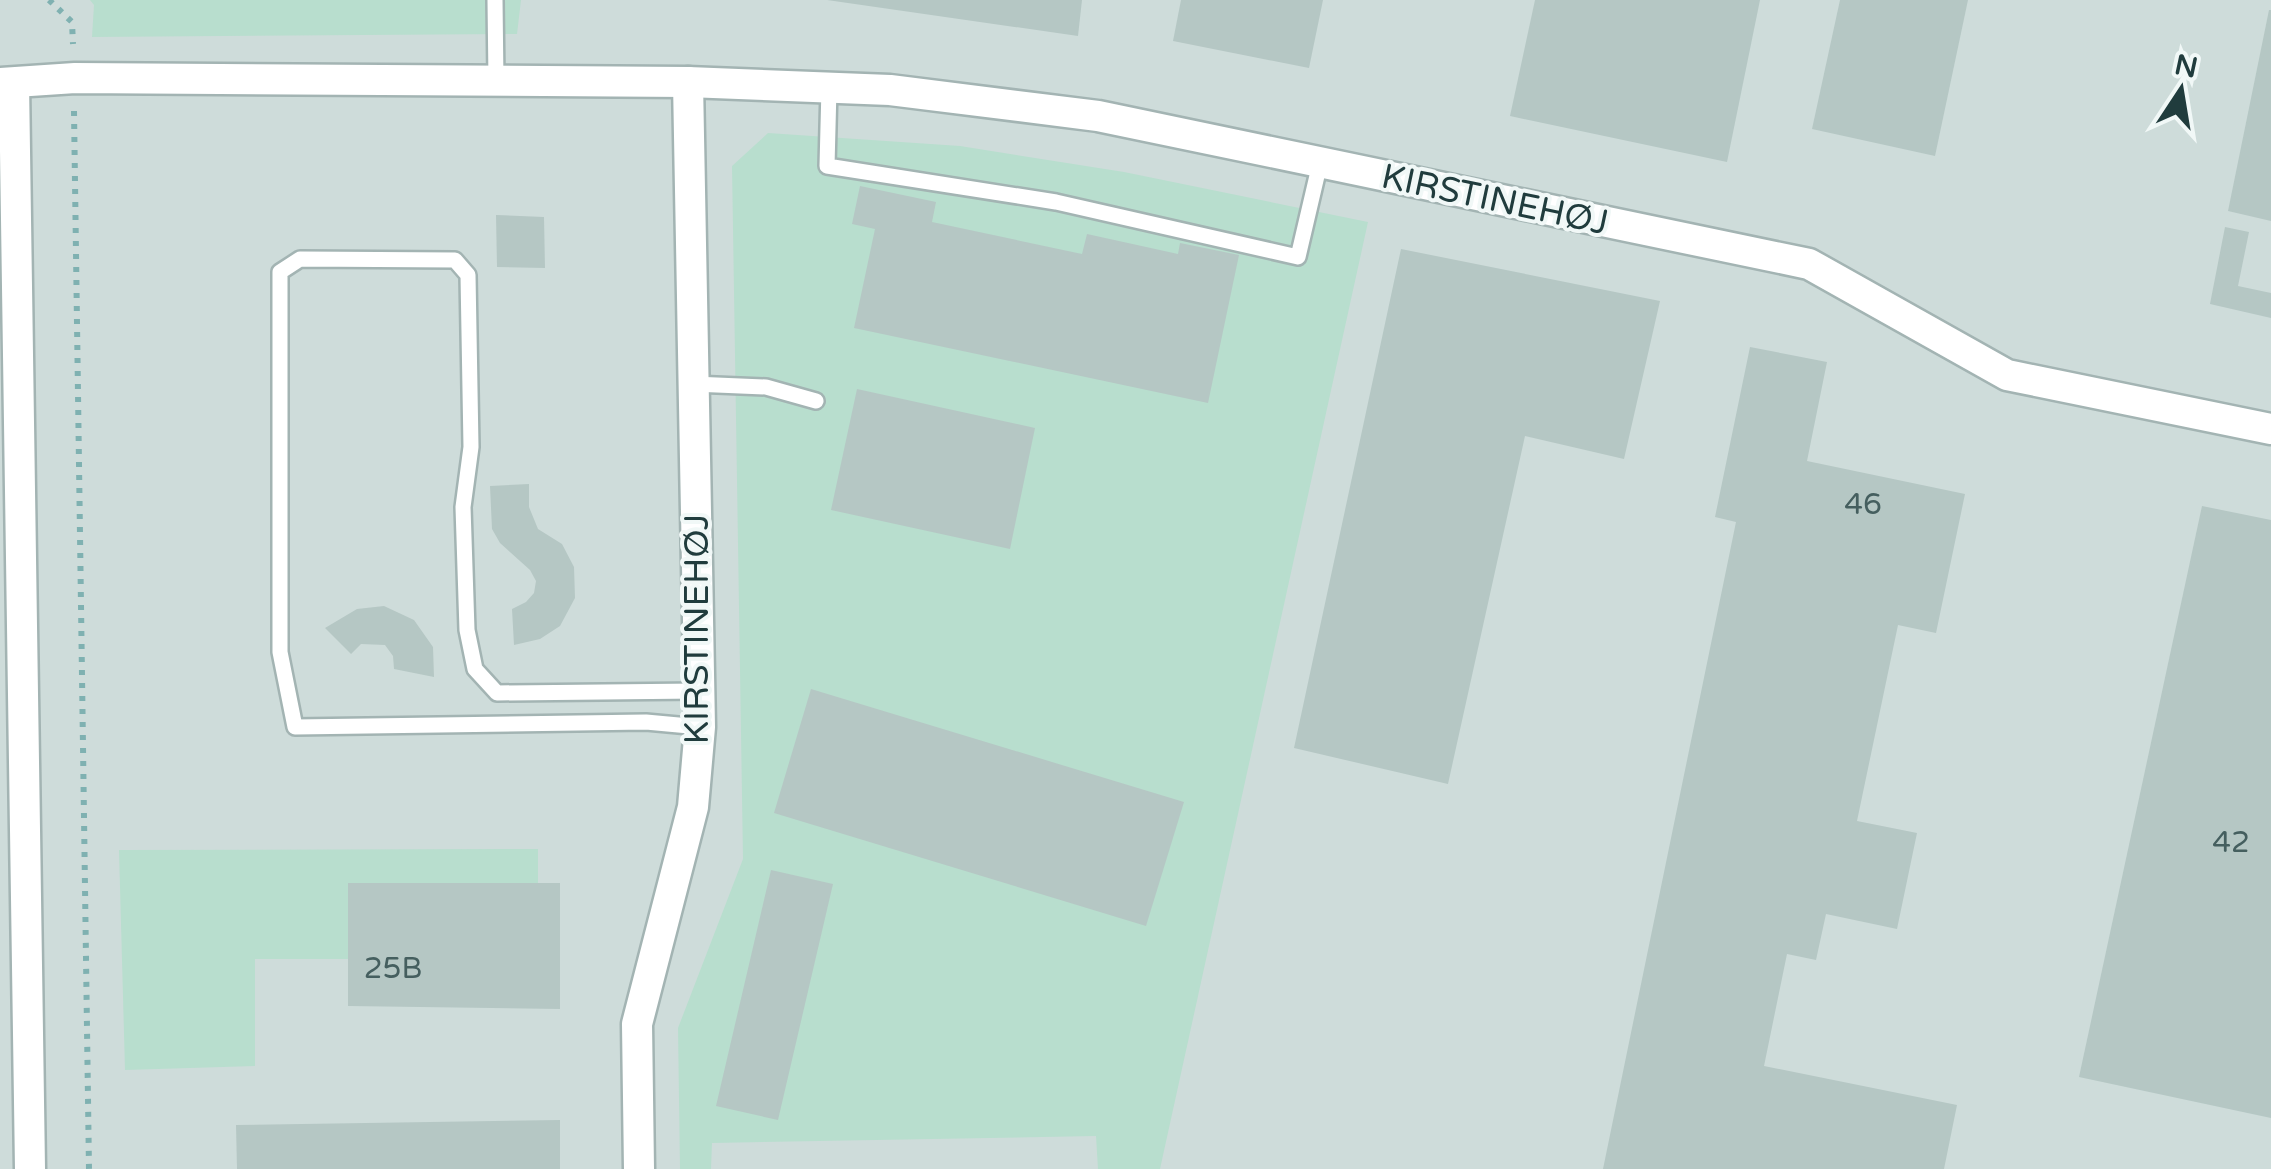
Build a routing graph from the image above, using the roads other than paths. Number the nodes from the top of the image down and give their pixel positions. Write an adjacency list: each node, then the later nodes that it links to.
1 (496, 0): 2 (lane)
2 (496, 81): 3 (street, KIRSTINEHØJ); 4 (street, KIRSTINEHØJ)
3 (688, 82): 5 (street, KIRSTINEHØJ); 7 (street, KIRSTINEHØJ)
4 (7, 83): 12 (street, KIRSTINEHØJ)
5 (829, 88): 6 (street, KIRSTINEHØJ); 6 (lane)
6 (1320, 163): 9 (street, KIRSTINEHØJ)
7 (693, 384): 8 (lane); 10 (street, KIRSTINEHØJ)
8 (816, 401)
9 (2271, 429)
10 (698, 691): 11 (street, KIRSTINEHØJ); 11 (lane)
11 (700, 727): 13 (street, KIRSTINEHØJ)
12 (30, 1169)
13 (639, 1169)

